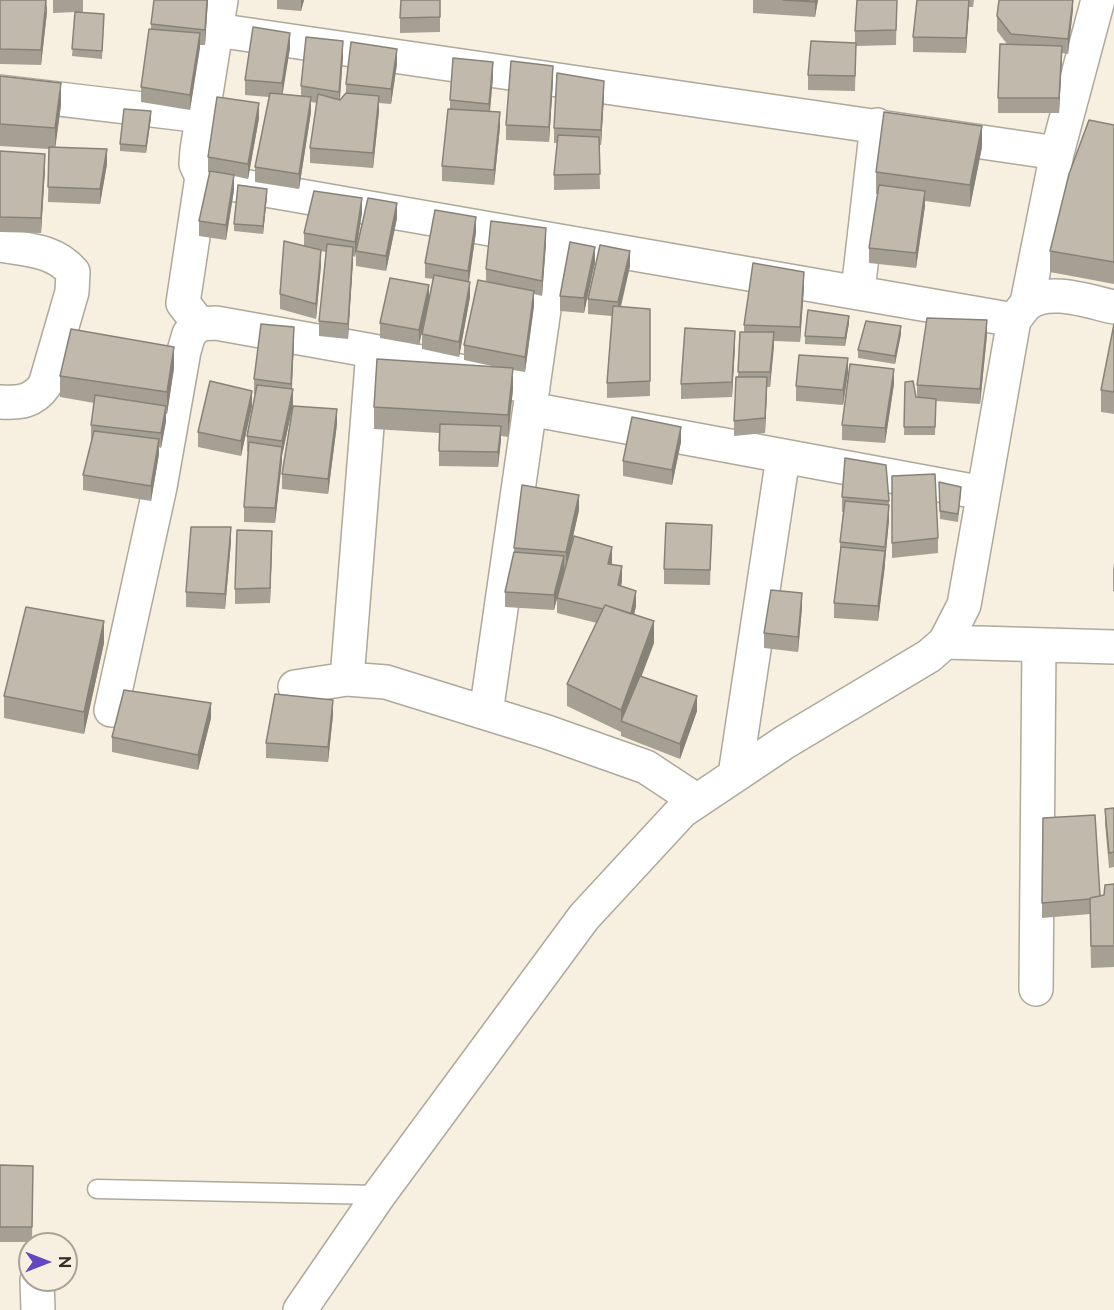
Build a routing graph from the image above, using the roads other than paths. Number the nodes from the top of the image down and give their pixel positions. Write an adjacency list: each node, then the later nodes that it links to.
1 (1098, 0): 6 (street)
2 (218, 15): 4 (street); 5 (street)
3 (0, 92): 4 (street)
4 (202, 116): 7 (street)
5 (877, 125): 6 (street); 10 (street)
6 (1057, 153): 12 (street)
7 (202, 177): 8 (street); 13 (street)
8 (554, 240): 10 (street); 15 (street)
9 (0, 245): 16 (street)
10 (858, 291): 12 (street)
11 (1114, 307): 12 (street)
12 (1021, 311): 18 (street)
13 (199, 324): 14 (street); 24 (street)
14 (373, 351): 15 (street); 22 (street)
15 (531, 398): 17 (street); 25 (street)
16 (0, 402)
17 (783, 457): 18 (street); 26 (street)
18 (985, 493): 19 (street)
19 (945, 642): 20 (street); 26 (street)
20 (1039, 645): 21 (street); 28 (street)
21 (1114, 647)
22 (347, 679): 23 (street); 25 (street)
23 (295, 687)
24 (111, 710)
25 (486, 713): 27 (street)
26 (735, 775): 27 (street)
27 (689, 806): 30 (street)
28 (1036, 989)
29 (97, 1189): 30 (lane)
30 (379, 1196): 33 (street)
31 (37, 1292): 32 (street)
32 (38, 1310)
33 (300, 1310)

